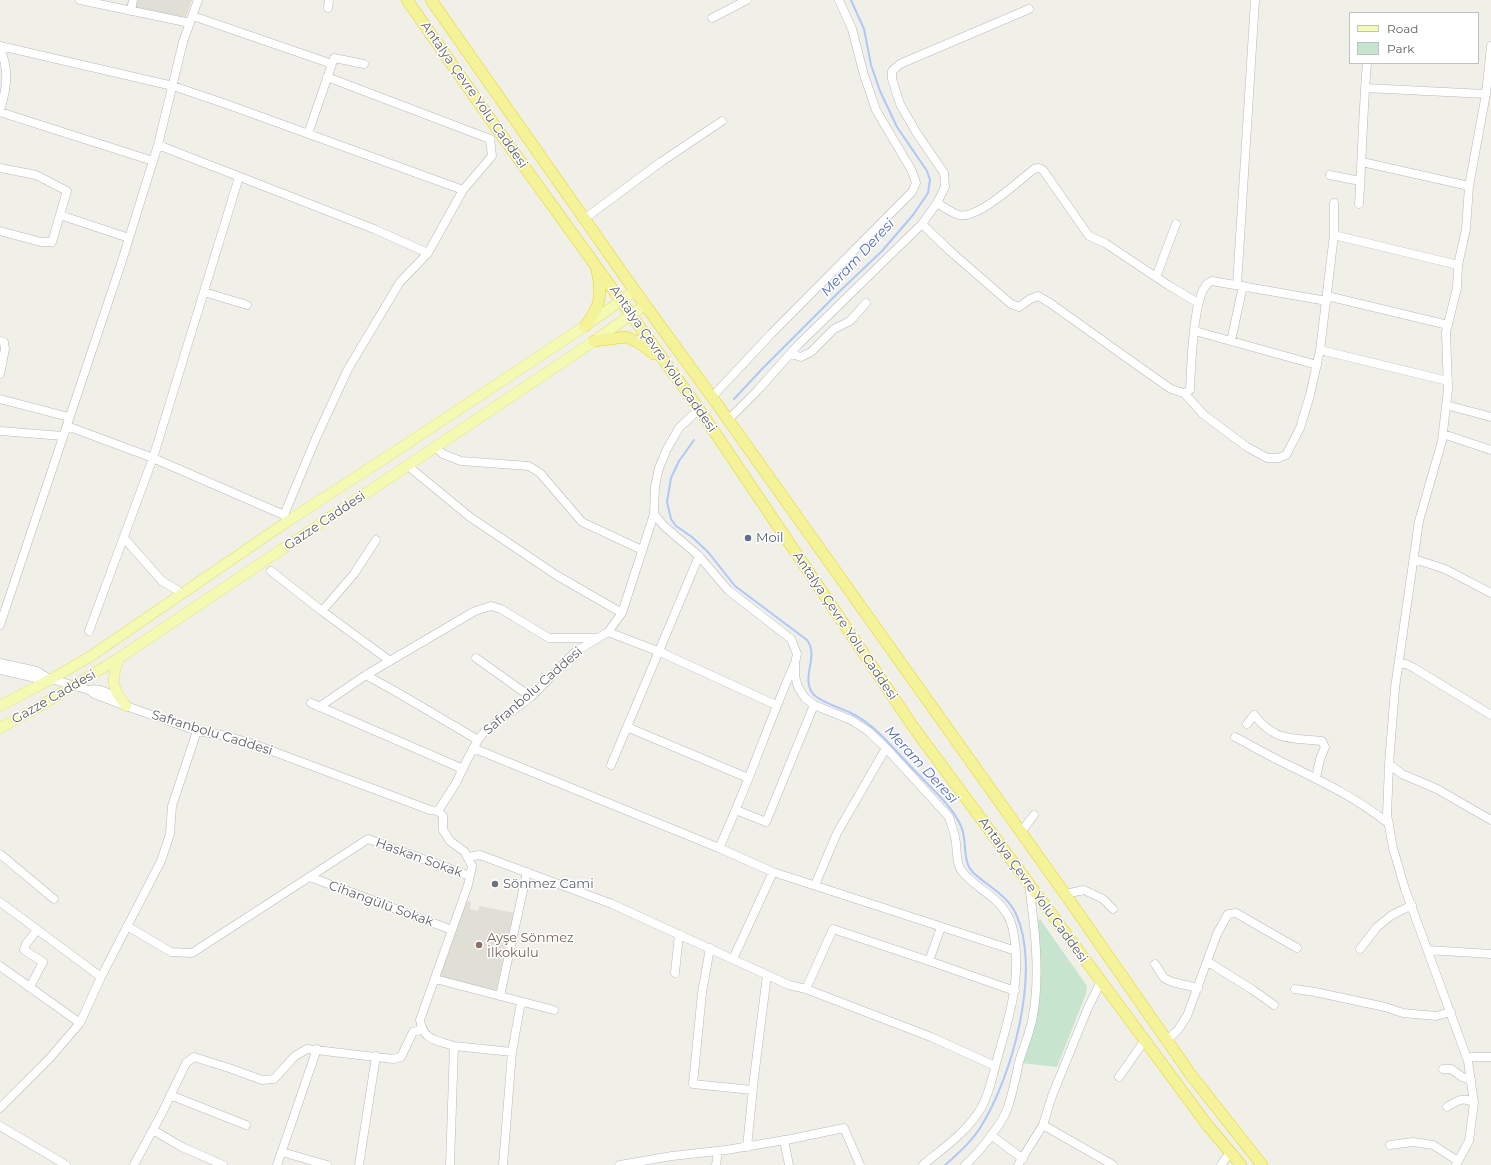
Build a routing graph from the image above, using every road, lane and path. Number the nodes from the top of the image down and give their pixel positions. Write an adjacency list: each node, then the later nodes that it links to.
1 (80, 0): 10 (street)
2 (134, 0): 10 (street)
3 (198, 0): 12 (street)
4 (407, 0): 25 (highway, Antalya Çevre Yolu Caddesi)
5 (431, 0): 41 (highway, Antalya Çevre Yolu Caddesi)
6 (747, 0): 11 (street)
7 (839, 0): 74 (street)
8 (1255, 0): 51 (street)
9 (1029, 9): 38 (street)
10 (131, 11): 12 (street)
11 (712, 18)
12 (192, 20): 16 (street); 20 (street)
13 (0, 46): 20 (street)
14 (1491, 46): 22 (street)
15 (0, 50): 23 (street)
16 (332, 64): 17 (street); 19 (street)
17 (364, 64)
18 (1367, 64): 21 (street)
19 (327, 77): 26 (street); 27 (street)
20 (173, 86): 26 (street); 28 (street)
21 (1365, 88): 22 (street); 30 (street)
22 (1486, 94): 35 (street)
23 (0, 111): 29 (street)
24 (722, 121): 41 (street)
25 (500, 133): 27 (street); 48 (highway, Antalya Çevre Yolu Caddesi)
26 (308, 134): 36 (street)
27 (490, 139): 36 (street)
28 (158, 145): 29 (street); 33 (street)
29 (153, 161): 46 (street)
30 (1362, 162): 34 (street); 35 (street)
31 (0, 168): 40 (street)
32 (1330, 175): 34 (street)
33 (239, 177): 47 (street); 53 (street)
34 (1360, 181): 39 (street)
35 (1469, 186): 49 (street)
36 (463, 190): 47 (street)
37 (1334, 202): 45 (street)
38 (937, 203): 42 (street); 50 (street)
39 (1359, 204)
40 (60, 215): 44 (street); 46 (street)
41 (584, 219): 52 (highway, Antalya Çevre Yolu Caddesi)
42 (922, 224): 68 (street); 73 (street)
43 (1176, 224): 50 (street)
44 (0, 231)
45 (1334, 235): 49 (street); 54 (street)
46 (129, 238): 78 (street)
47 (428, 253): 90 (street)
48 (596, 265): 55 (highway, Antalya Çevre Yolu Caddesi); 62 (highway)
49 (1458, 265): 61 (street)
50 (1156, 278): 57 (street)
51 (1240, 286): 54 (street); 57 (street); 66 (street)
52 (635, 291): 55 (main road, Gazze Caddesi); 59 (highway, Antalya Çevre Yolu Caddesi)
53 (204, 292): 58 (street); 87 (street)
54 (1327, 299): 61 (street); 67 (street)
55 (621, 301): 60 (highway, Antalya Çevre Yolu Caddesi); 62 (main road, Gazze Caddesi)
56 (866, 303): 68 (street)
57 (1198, 303): 63 (street)
58 (247, 305)
59 (646, 305): 60 (main road, Gazze Caddesi); 74 (highway, Antalya Çevre Yolu Caddesi)
60 (631, 315): 65 (main road, Gazze Caddesi); 69 (highway, Antalya Çevre Yolu Caddesi)
61 (1448, 325): 72 (street)
62 (585, 326): 90 (main road, Gazze Caddesi)
63 (1195, 331): 66 (street); 73 (street)
64 (0, 340): 71 (street)
65 (594, 341): 69 (highway); 85 (main road, Gazze Caddesi)
66 (1231, 341): 70 (street)
67 (1320, 350): 70 (street); 72 (street)
68 (791, 354): 80 (street)
69 (666, 364): 77 (highway, Antalya Çevre Yolu Caddesi)
70 (1317, 365): 73 (street)
71 (0, 374)
72 (1448, 382): 76 (street)
73 (1184, 393)
74 (712, 397): 80 (highway, Antalya Çevre Yolu Caddesi)
75 (0, 399): 78 (street)
76 (1446, 405): 79 (street); 83 (street)
77 (699, 409): 89 (street, Safranbolu Caddesi); 150 (highway, Antalya Çevre Yolu Caddesi)
78 (70, 417): 81 (street)
79 (1491, 417)
80 (728, 420): 142 (highway, Antalya Çevre Yolu Caddesi)
81 (66, 426): 84 (street); 87 (street)
82 (0, 431): 84 (street)
83 (1443, 434): 86 (street); 95 (street)
84 (63, 436): 101 (street)
85 (435, 447): 88 (main road, Gazze Caddesi); 93 (street)
86 (1491, 450)
87 (153, 458): 90 (street); 91 (street)
88 (408, 466): 100 (street); 106 (main road, Gazze Caddesi)
89 (654, 514): 93 (street, Safranbolu Caddesi); 94 (street)
90 (286, 518): 97 (main road, Gazze Caddesi)
91 (124, 538): 97 (street); 102 (street)
92 (376, 540): 99 (street)
93 (642, 550): 100 (street, Safranbolu Caddesi)
94 (699, 556): 105 (street); 110 (street)
95 (1414, 559): 98 (street); 111 (street)
96 (271, 571): 99 (street)
97 (182, 593): 114 (main road, Gazze Caddesi)
98 (1491, 593)
99 (322, 611): 108 (street)
100 (622, 613): 103 (street, Safranbolu Caddesi)
101 (0, 625)
102 (89, 631)
103 (608, 632): 104 (street, Safranbolu Caddesi); 105 (street)
104 (598, 638): 108 (street); 116 (street, Safranbolu Caddesi)
105 (660, 652): 118 (street); 125 (street)
106 (120, 658): 115 (main road, Gazze Caddesi); 121 (main road)
107 (476, 658): 116 (street)
108 (390, 661): 113 (street)
109 (0, 663): 114 (street, Safranbolu Caddesi)
110 (795, 663): 118 (street); 119 (street)
111 (1399, 664): 123 (street); 132 (street)
112 (0, 670): 114 (street, Safranbolu Caddesi)
113 (366, 675): 122 (street); 129 (street)
114 (50, 679): 115 (street, Safranbolu Caddesi); 120 (main road, Gazze Caddesi)
115 (74, 686): 121 (street, Safranbolu Caddesi); 126 (main road, Gazze Caddesi)
116 (531, 696): 129 (street, Safranbolu Caddesi)
117 (311, 703): 122 (street)
118 (776, 705): 135 (street)
119 (814, 705): 131 (street); 137 (street)
120 (0, 706)
121 (126, 706): 127 (street, Safranbolu Caddesi)
122 (319, 707): 134 (street)
123 (1491, 715)
124 (1247, 724): 136 (street)
125 (627, 727): 133 (street); 135 (street)
126 (0, 728)
127 (197, 731): 138 (street, Safranbolu Caddesi); 157 (street)
128 (1235, 737): 136 (street)
129 (478, 740): 130 (street, Safranbolu Caddesi)
130 (473, 748): 134 (street, Safranbolu Caddesi); 143 (street)
131 (886, 748): 151 (street); 166 (street)
132 (1389, 764): 140 (street); 141 (street)
133 (611, 765)
134 (463, 769): 138 (street, Safranbolu Caddesi)
135 (748, 778): 137 (street)
136 (1316, 778): 141 (street)
137 (736, 810): 143 (street)
138 (438, 811): 145 (street)
139 (1034, 814): 142 (street)
140 (1491, 820)
141 (1388, 824): 155 (street)
142 (1021, 832): 152 (highway, Antalya Çevre Yolu Caddesi)
143 (719, 848): 147 (street)
144 (0, 854): 153 (street)
145 (467, 857): 146 (street); 148 (street)
146 (527, 872): 161 (street); 183 (street)
147 (773, 872): 151 (street); 168 (street)
148 (470, 876): 149 (street, Haskan Sokak); 160 (street)
149 (310, 877): 157 (street); 160 (street, Cihangülü Sokak)
150 (1029, 884): 177 (highway, Antalya Çevre Yolu Caddesi); 211 (street)
151 (815, 885): 158 (street)
152 (1065, 894): 156 (street); 191 (highway, Antalya Çevre Yolu Caddesi)
153 (54, 899)
154 (0, 902): 159 (street)
155 (1412, 905): 164 (street); 165 (street)
156 (1113, 909)
157 (127, 926): 175 (street)
158 (941, 928): 166 (street); 169 (street)
159 (36, 930): 175 (street); 178 (street)
160 (452, 930): 176 (street)
161 (679, 934): 162 (street); 173 (street)
162 (710, 948): 168 (street); 202 (street)
163 (1297, 948): 170 (street)
164 (1360, 949)
165 (1428, 950): 167 (street); 187 (street)
166 (1016, 951): 182 (street)
167 (1491, 954)
168 (733, 959): 174 (street)
169 (929, 961): 180 (street); 182 (street)
170 (1208, 962): 179 (street); 185 (street)
171 (1155, 964): 179 (street)
172 (0, 966): 178 (street)
173 (675, 973)
174 (767, 975): 180 (street); 202 (street)
175 (101, 977): 188 (street)
176 (435, 979): 183 (street); 189 (street)
177 (1101, 981): 190 (highway, Antalya Çevre Yolu Caddesi); 208 (street)
178 (30, 988): 188 (street)
179 (1198, 988): 191 (street)
180 (806, 989): 198 (street)
181 (1295, 990): 187 (street)
182 (1015, 991): 198 (street)
183 (500, 996): 184 (street)
184 (521, 1002): 186 (street); 194 (street)
185 (1274, 1005)
186 (554, 1010)
187 (1451, 1012): 196 (street)
188 (80, 1022): 206 (street)
189 (421, 1030): 192 (street); 195 (street)
190 (1145, 1040): 200 (street); 217 (highway, Antalya Çevre Yolu Caddesi)
191 (1167, 1040): 237 (highway, Antalya Çevre Yolu Caddesi)
192 (454, 1046): 194 (street); 226 (street)
193 (317, 1049): 195 (street); 203 (street); 216 (street)
194 (512, 1052): 227 (street)
195 (376, 1056): 225 (street)
196 (1467, 1057): 197 (street); 201 (street)
197 (1491, 1057)
198 (995, 1066): 232 (street)
199 (1444, 1069): 201 (street)
200 (1119, 1077)
201 (1471, 1080): 204 (street)
202 (752, 1090): 214 (street)
203 (170, 1095): 207 (street); 210 (street)
204 (1474, 1103): 205 (street); 219 (street)
205 (1447, 1107)
206 (0, 1108)
207 (246, 1125)
208 (1043, 1125): 218 (street); 234 (street)
209 (0, 1126): 220 (street)
210 (153, 1130): 221 (street); 222 (street)
211 (991, 1135): 218 (street); 233 (street)
212 (784, 1140): 214 (street); 230 (street); 231 (street)
213 (1390, 1145): 219 (street)
214 (747, 1147): 215 (street)
215 (718, 1151): 228 (street); 229 (street)
216 (282, 1152): 223 (street); 224 (street)
217 (1230, 1152): 235 (street); 236 (highway, Antalya Çevre Yolu Caddesi)
218 (1019, 1163)
219 (1457, 1163)
220 (66, 1165)
221 (134, 1165)
222 (223, 1165)
223 (277, 1165)
224 (327, 1165)
225 (358, 1165)
226 (450, 1165)
227 (503, 1165)
228 (620, 1165)
229 (716, 1165)
230 (789, 1165)
231 (860, 1165)
232 (923, 1165)
233 (965, 1165)
234 (1112, 1165)
235 (1221, 1165)
236 (1241, 1165)
237 (1262, 1165)

